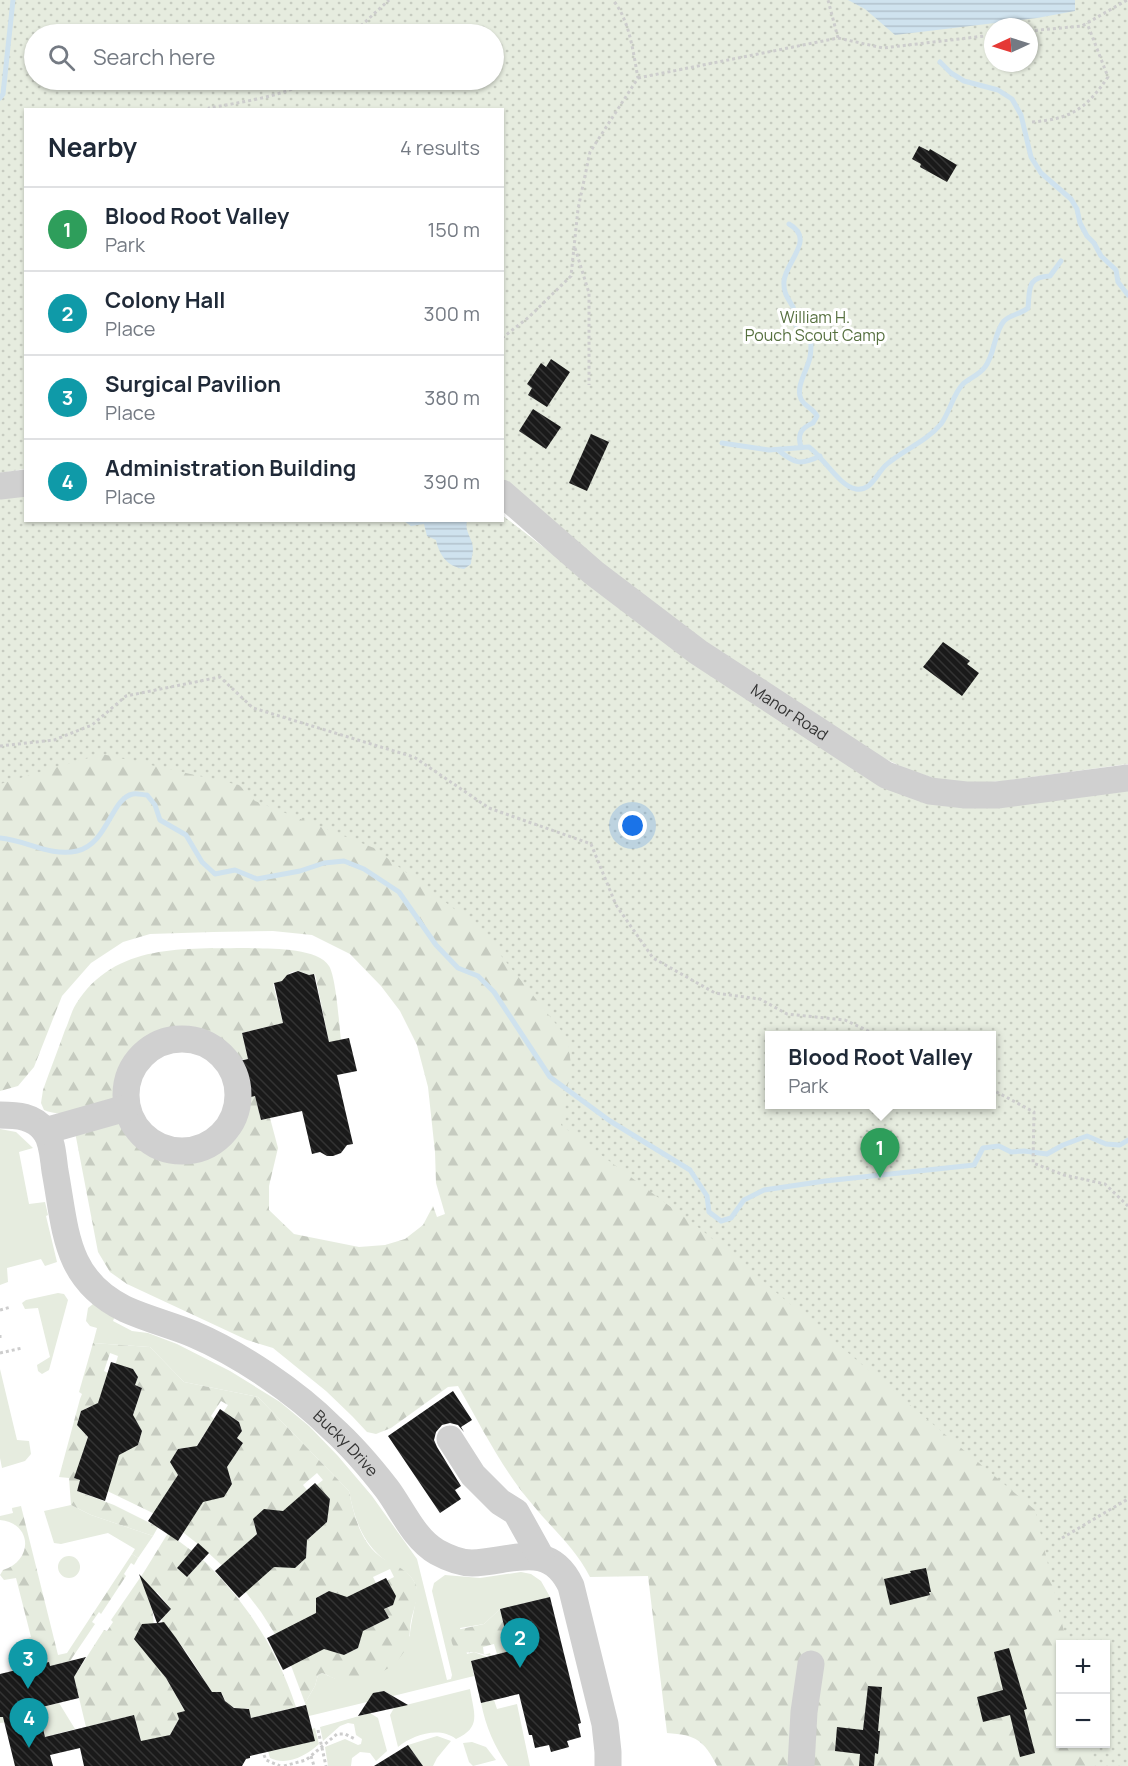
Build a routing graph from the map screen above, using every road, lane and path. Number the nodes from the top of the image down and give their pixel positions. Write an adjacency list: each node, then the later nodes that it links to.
1 (389, 0): 6 (path)
2 (613, 0): 10 (path)
3 (828, 0): 9 (path)
4 (1127, 0): 5 (path)
5 (1087, 22): 7 (path); 13 (path)
6 (363, 24)
7 (1038, 31)
8 (984, 36): 9 (path)
9 (838, 38): 10 (path)
10 (638, 78): 14 (path)
11 (286, 90): 12 (path)
12 (209, 108)
13 (1032, 122)
14 (574, 246): 15 (path); 16 (path)
15 (504, 336)
16 (589, 385)
17 (24, 483): 18 (street)
18 (0, 486)
19 (504, 495): 21 (street, Manor Road)
20 (0, 746): 22 (path)
21 (1128, 778)
22 (870, 1031)
23 (996, 1092): 27 (path)
24 (126, 1108): 24 (street); 26 (street)
25 (0, 1115): 26 (street)
26 (41, 1128): 35 (street, Bucky Drive)
27 (1128, 1206)
28 (11, 1307): 29 (path)
29 (0, 1310)
30 (22, 1348): 31 (path)
31 (0, 1353)
32 (450, 1439): 35 (street)
33 (1128, 1499): 34 (path)
34 (1062, 1538)
35 (541, 1557): 45 (street)
36 (811, 1664): 46 (street)
37 (318, 1730): 39 (path)
38 (355, 1739): 39 (path)
39 (322, 1747): 41 (path); 44 (path)
40 (264, 1755): 42 (path)
41 (311, 1756): 42 (path); 43 (path)
42 (282, 1766)
43 (314, 1766)
44 (326, 1766)
45 (608, 1766)
46 (801, 1766)

